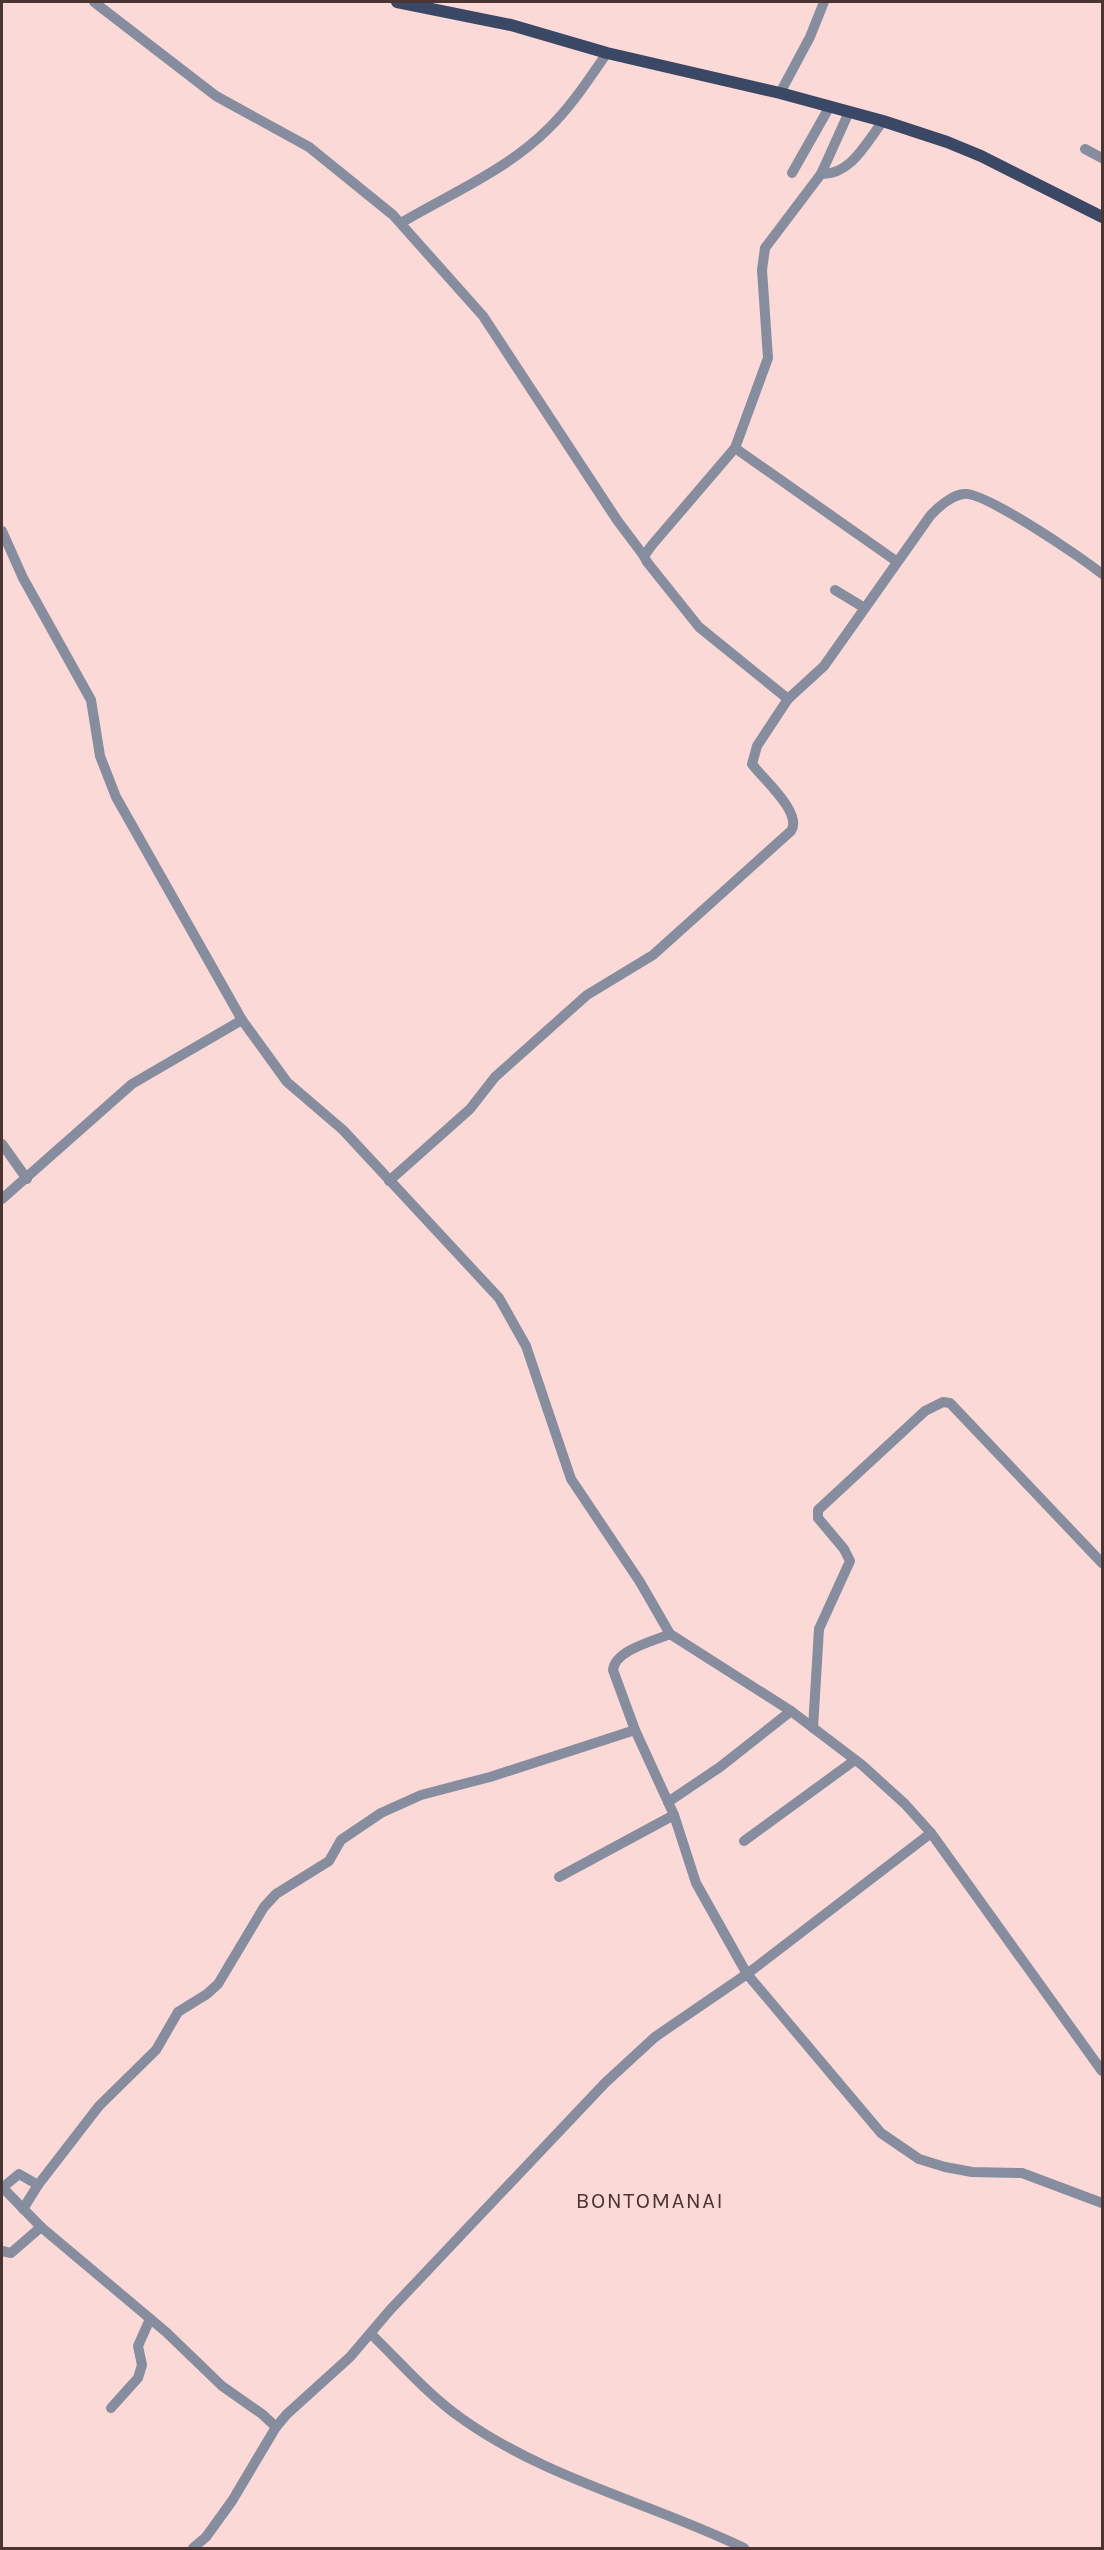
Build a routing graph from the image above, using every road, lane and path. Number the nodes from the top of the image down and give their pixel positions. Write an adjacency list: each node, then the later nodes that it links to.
1 (94, 2): 14 (street)
2 (397, 2): 4 (main road)
3 (824, 2): 5 (street)
4 (607, 53): 5 (main road); 14 (street)
5 (780, 93): 6 (main road)
6 (830, 106): 7 (main road); 11 (street)
7 (849, 111): 8 (main road); 12 (street)
8 (883, 121): 12 (street); 13 (main road)
9 (1085, 149): 10 (street)
10 (1102, 158)
11 (792, 174)
12 (821, 174): 15 (street)
13 (1102, 217)
14 (401, 223): 17 (street)
15 (735, 448): 17 (street); 18 (street)
16 (2, 531): 23 (street)
17 (644, 556): 22 (street)
18 (896, 561): 19 (street); 21 (street)
19 (1102, 574)
20 (835, 590): 21 (street)
21 (863, 607): 22 (street)
22 (788, 699): 26 (street)
23 (242, 1020): 25 (street); 26 (street)
24 (2, 1144): 25 (street)
25 (27, 1179): 27 (street)
26 (389, 1181): 29 (street)
27 (2, 1199)
28 (1102, 1563): 31 (street)
29 (670, 1634): 30 (street); 32 (street)
30 (791, 1711): 31 (street); 34 (street)
31 (813, 1728): 33 (street)
32 (635, 1730): 34 (street); 41 (street)
33 (855, 1760): 36 (street); 37 (street)
34 (668, 1802): 35 (street)
35 (674, 1815): 38 (street); 39 (street)
36 (931, 1833): 39 (street); 40 (street)
37 (744, 1841)
38 (559, 1877)
39 (747, 1974): 43 (street); 48 (street)
40 (1102, 2071)
41 (38, 2185): 42 (street); 44 (street)
42 (2, 2187): 44 (street)
43 (1102, 2203)
44 (23, 2209): 45 (street)
45 (41, 2226): 46 (street); 47 (street)
46 (2, 2251)
47 (150, 2319): 49 (street); 50 (street)
48 (371, 2334): 50 (street); 52 (street)
49 (111, 2408)
50 (276, 2427): 51 (street)
51 (193, 2548)
52 (744, 2548)

